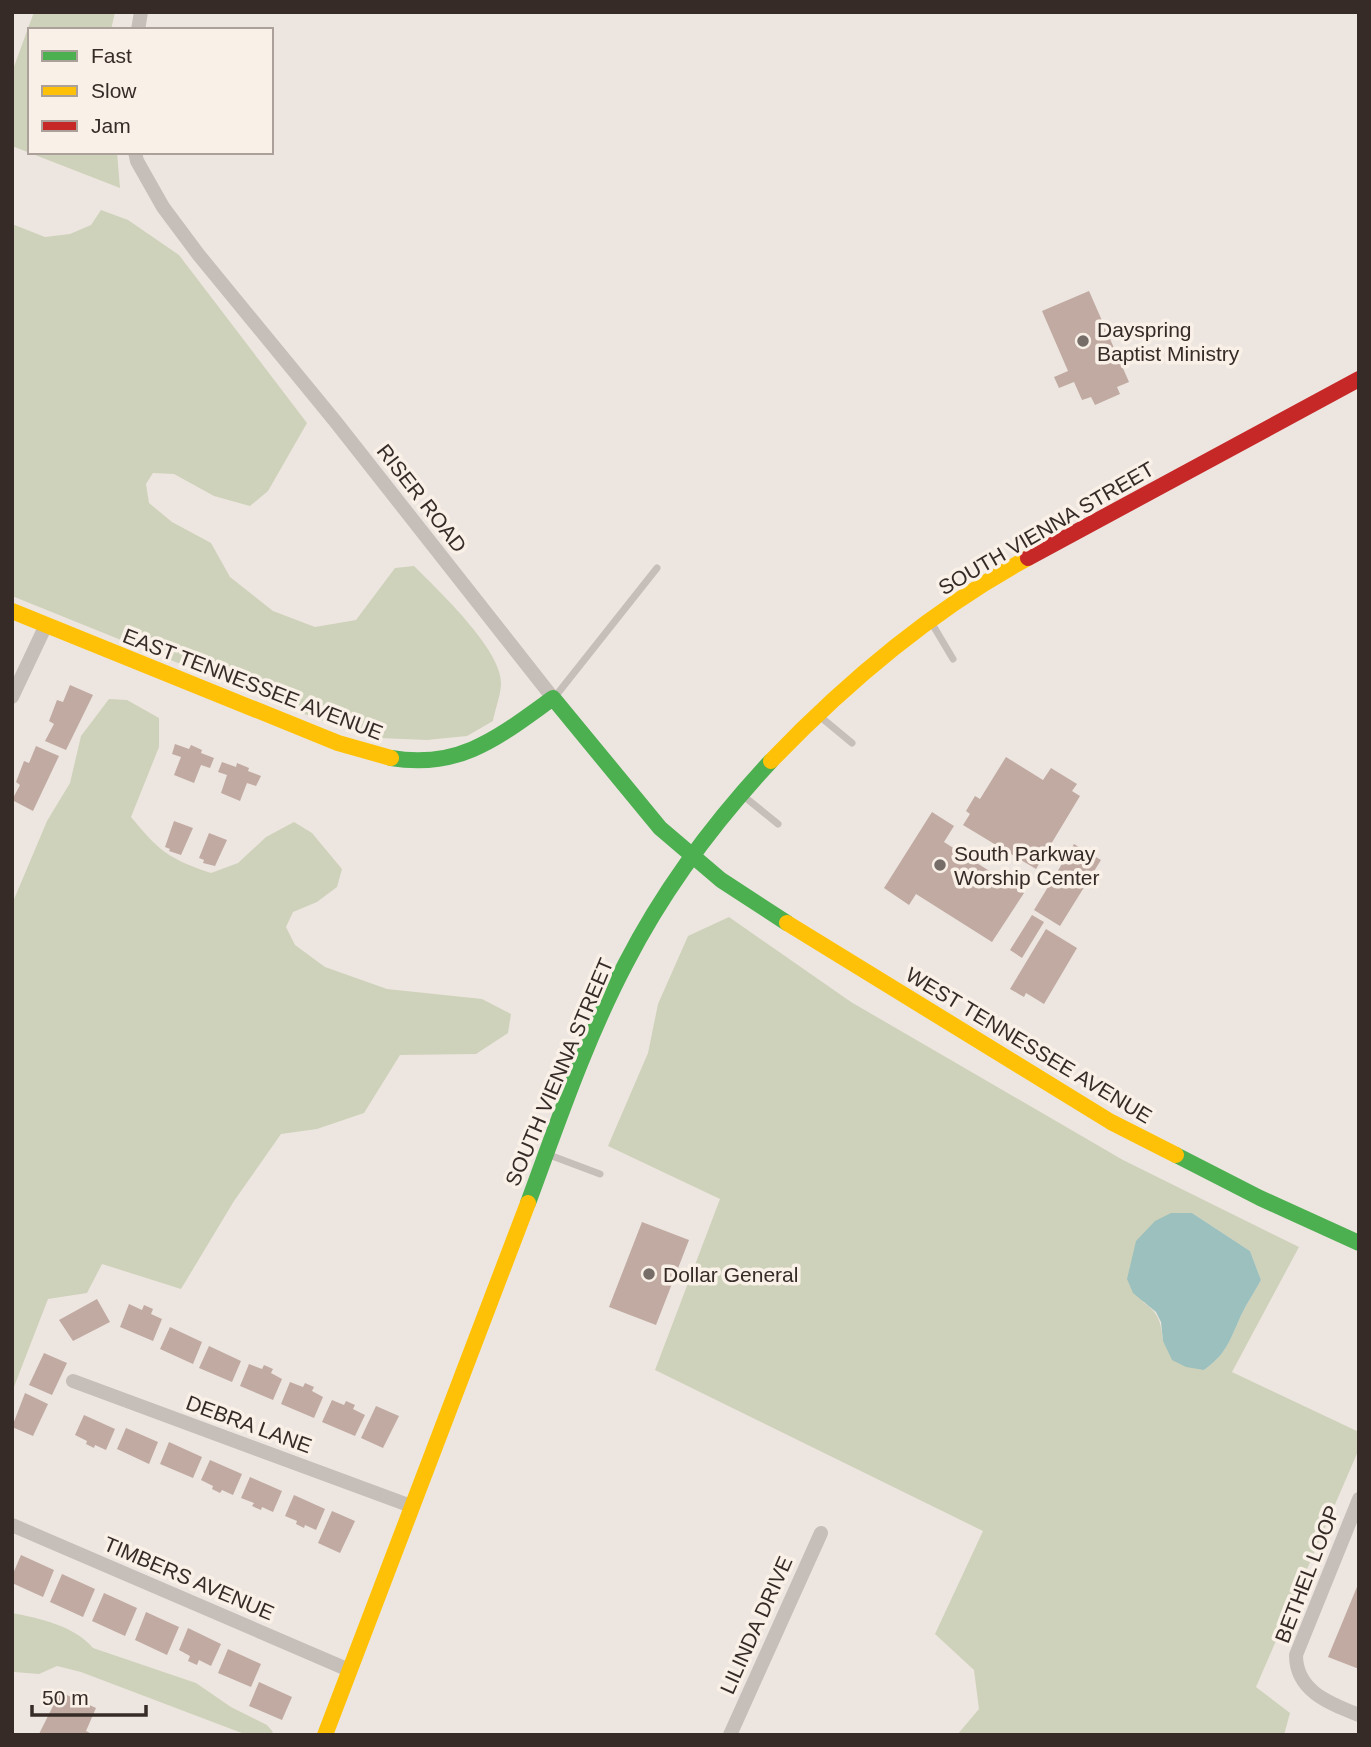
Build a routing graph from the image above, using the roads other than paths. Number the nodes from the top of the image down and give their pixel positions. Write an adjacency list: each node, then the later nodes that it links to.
1 (135, 154): 9 (street, RISER ROAD)
2 (1359, 379): 5 (main road, SOUTH VIENNA STREET)
3 (657, 568): 9 (lane)
4 (12, 611): 6 (main road, EAST TENNESSEE AVENUE)
5 (930, 620): 7 (lane); 10 (main road, SOUTH VIENNA STREET)
6 (46, 625): 8 (street); 9 (main road, EAST TENNESSEE AVENUE)
7 (953, 659)
8 (12, 697)
9 (553, 698): 14 (main road, RISER ROAD)
10 (816, 714): 11 (lane); 12 (main road, SOUTH VIENNA STREET)
11 (852, 743)
12 (740, 794): 13 (lane); 14 (main road, SOUTH VIENNA STREET)
13 (778, 824)
14 (693, 856): 15 (main road, SOUTH VIENNA STREET); 17 (main road, WEST TENNESSEE AVENUE)
15 (545, 1154): 16 (lane); 20 (main road, SOUTH VIENNA STREET)
16 (600, 1174)
17 (1359, 1243)
18 (73, 1381): 20 (street, DEBRA LANE)
19 (1359, 1499): 24 (street, BETHEL LOOP)
20 (411, 1506): 23 (main road, SOUTH VIENNA STREET)
21 (12, 1525): 23 (street, TIMBERS AVENUE)
22 (821, 1532): 26 (street, LILINDA DRIVE)
23 (349, 1670): 25 (main road, SOUTH VIENNA STREET)
24 (1359, 1715)
25 (329, 1733)
26 (730, 1735)

